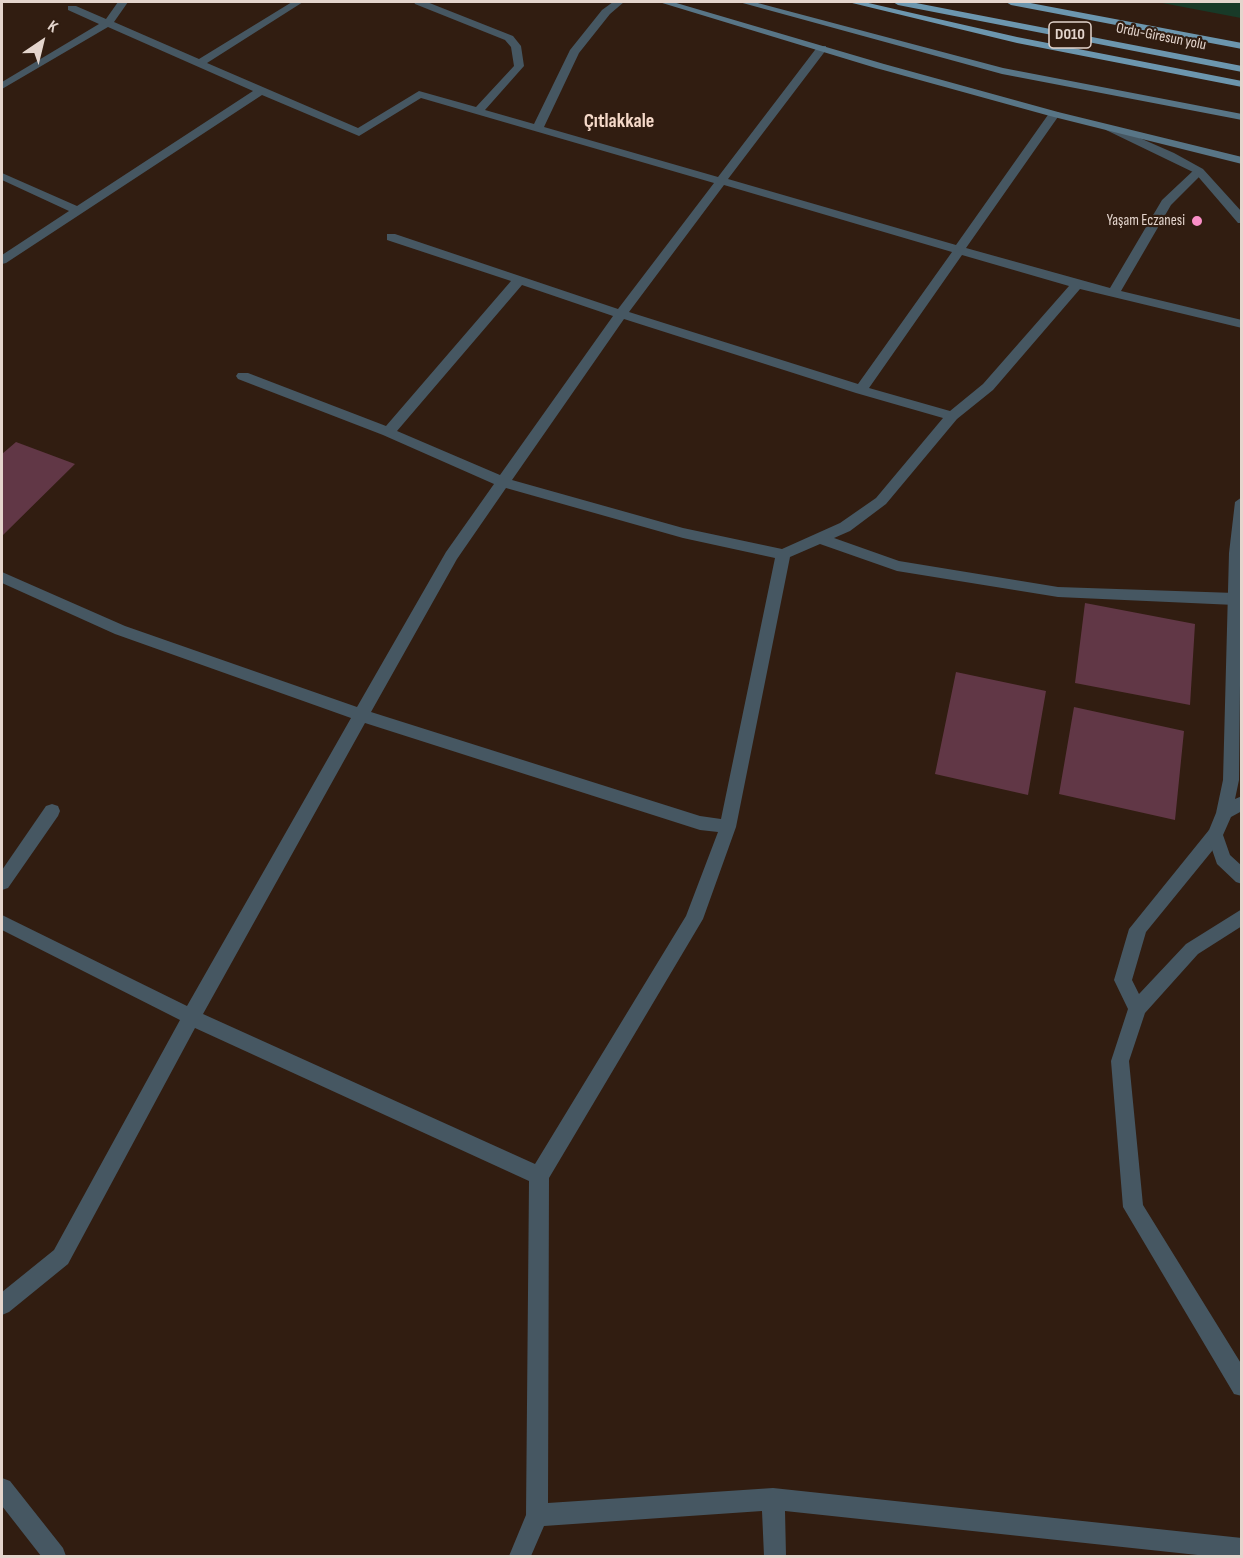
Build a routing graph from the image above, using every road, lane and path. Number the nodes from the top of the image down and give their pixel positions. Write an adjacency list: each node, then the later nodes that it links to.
1 (123, 2): 11 (street)
2 (298, 2): 14 (street)
3 (419, 2): 19 (street)
4 (619, 2): 22 (street)
5 (664, 2): 13 (main road)
6 (744, 2): 21 (main road)
7 (853, 2): 16 (highway)
8 (898, 2): 15 (highway, Ordu-Giresun yolu / D010)
9 (1011, 2): 12 (highway, Ordu-Giresun yolu / D010)
10 (72, 8): 11 (street)
11 (108, 23): 14 (street); 17 (street)
12 (1242, 46)
13 (822, 48): 20 (main road); 27 (street)
14 (200, 63): 18 (street)
15 (1242, 69)
16 (1242, 84)
17 (2, 86)
18 (261, 90): 19 (street); 28 (street)
19 (478, 111): 22 (street)
20 (1054, 114): 23 (main road); 31 (street)
21 (1242, 117)
22 (538, 128): 27 (street)
23 (1110, 128): 24 (main road); 25 (street)
24 (1242, 160)
25 (1199, 171): 29 (street); 35 (street)
26 (2, 176): 28 (street)
27 (722, 181): 31 (street); 36 (street)
28 (77, 210): 32 (street)
29 (1242, 220)
30 (391, 237): 33 (street)
31 (961, 249): 34 (street); 39 (street)
32 (2, 260)
33 (519, 280): 36 (street); 41 (street)
34 (1077, 284): 35 (street); 40 (street)
35 (1113, 293): 37 (street)
36 (621, 314): 39 (street); 42 (street)
37 (1242, 324)
38 (243, 376): 41 (street)
39 (861, 390): 40 (street)
40 (952, 416): 44 (street)
41 (388, 432): 42 (street)
42 (503, 482): 45 (street); 48 (street)
43 (1242, 502): 47 (street)
44 (819, 538): 45 (street); 47 (street)
45 (783, 555): 52 (street)
46 (2, 577): 48 (street)
47 (1235, 599): 51 (street)
48 (361, 715): 52 (street); 59 (street)
49 (1242, 803): 51 (street)
50 (52, 811): 55 (street)
51 (1224, 813): 53 (street)
52 (728, 827): 60 (street)
53 (1215, 835): 54 (street); 58 (street)
54 (1242, 877)
55 (2, 883)
56 (1242, 916): 58 (street)
57 (2, 922): 59 (street)
58 (1137, 1009): 62 (street)
59 (191, 1017): 60 (street); 61 (street)
60 (539, 1176): 65 (street)
61 (2, 1305)
62 (1242, 1386)
63 (2, 1489): 67 (street)
64 (772, 1499): 65 (street); 66 (street); 69 (street)
65 (537, 1515): 68 (street)
66 (1242, 1549)
67 (54, 1557)
68 (520, 1557)
69 (774, 1557)

